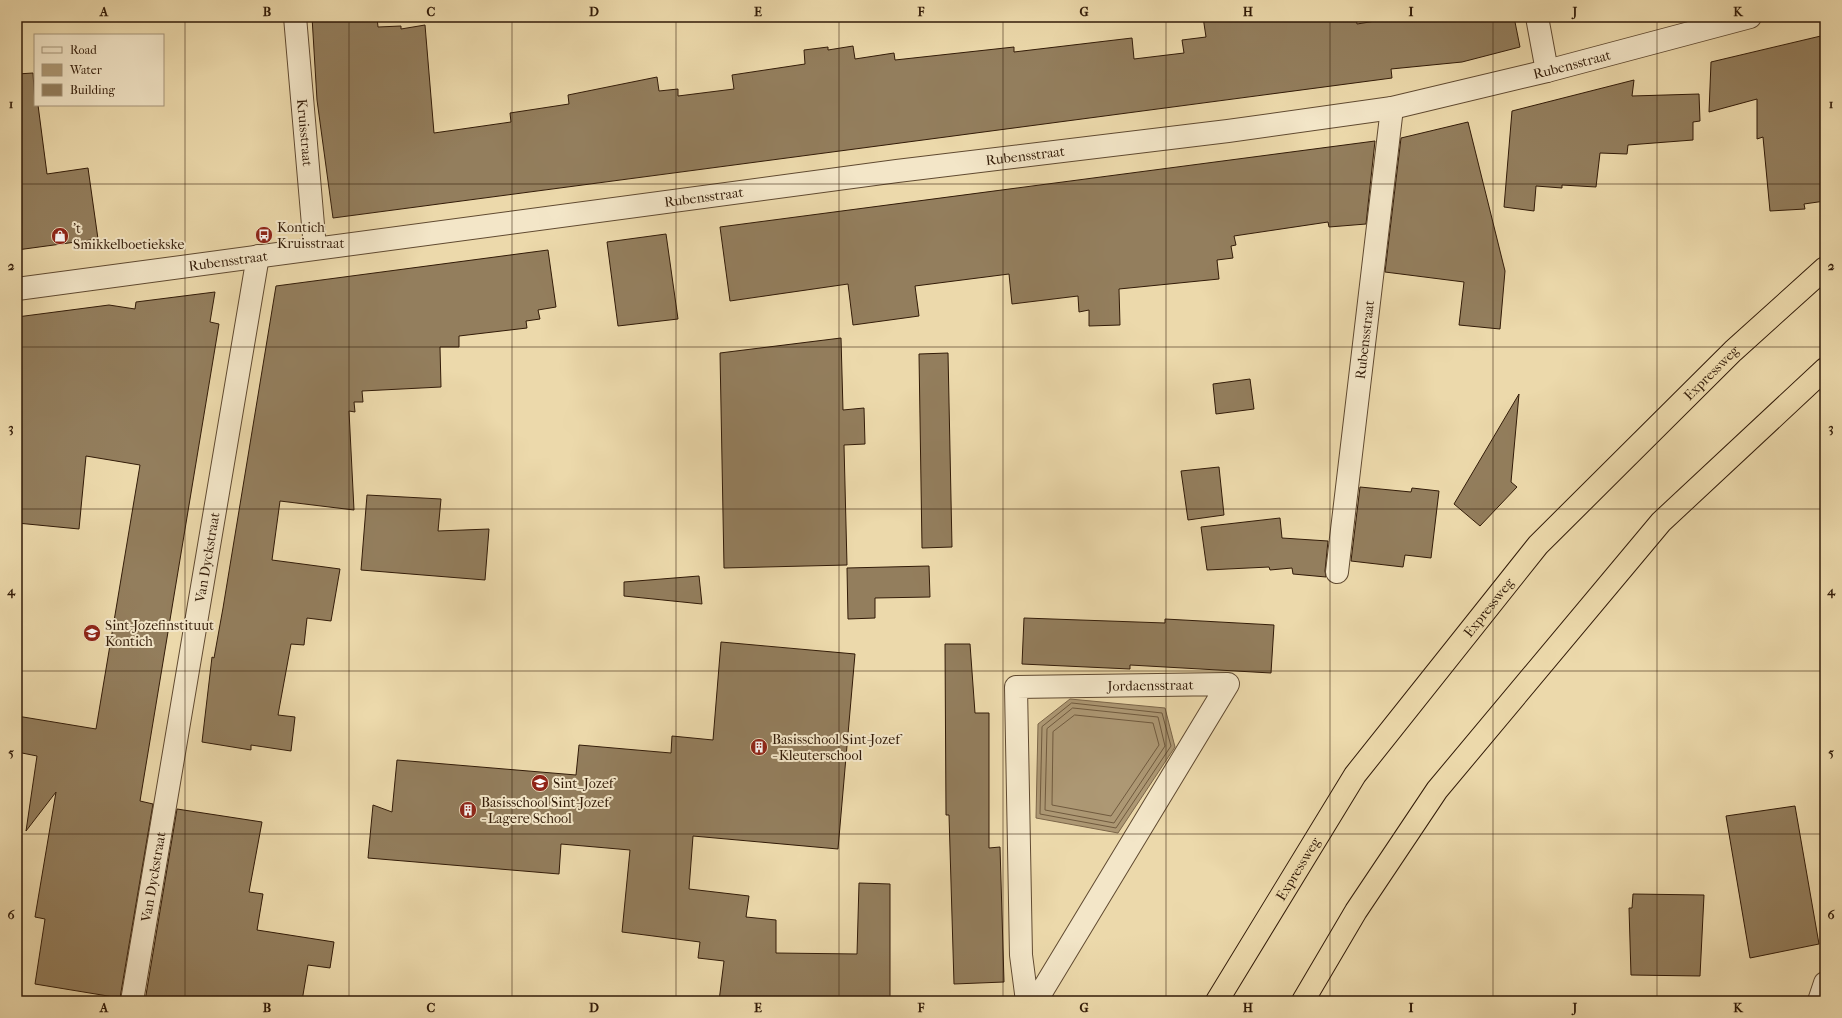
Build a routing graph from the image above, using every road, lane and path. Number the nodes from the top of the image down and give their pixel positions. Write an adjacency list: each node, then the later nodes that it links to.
1 (295, 17): 6 (street, Kruisstraat)
2 (1537, 17): 4 (street)
3 (1750, 17): 4 (street, Rubensstraat)
4 (1547, 71): 5 (street, Rubensstraat)
5 (1392, 108): 6 (street, Rubensstraat); 11 (street, Rubensstraat)
6 (315, 248): 7 (street, Rubensstraat)
7 (258, 256): 9 (street, Rubensstraat); 13 (street, Van Dyckstraat)
8 (1825, 268): 16 (highway, Expressweg)
9 (17, 289)
10 (1825, 369): 17 (highway)
11 (1337, 572)
12 (1825, 983): 18 (street)
13 (132, 1001)
14 (1027, 1001): 15 (street, Jordaensstraat)
15 (1036, 1001)
16 (1217, 1001)
17 (1303, 1001)
18 (1819, 1001)

